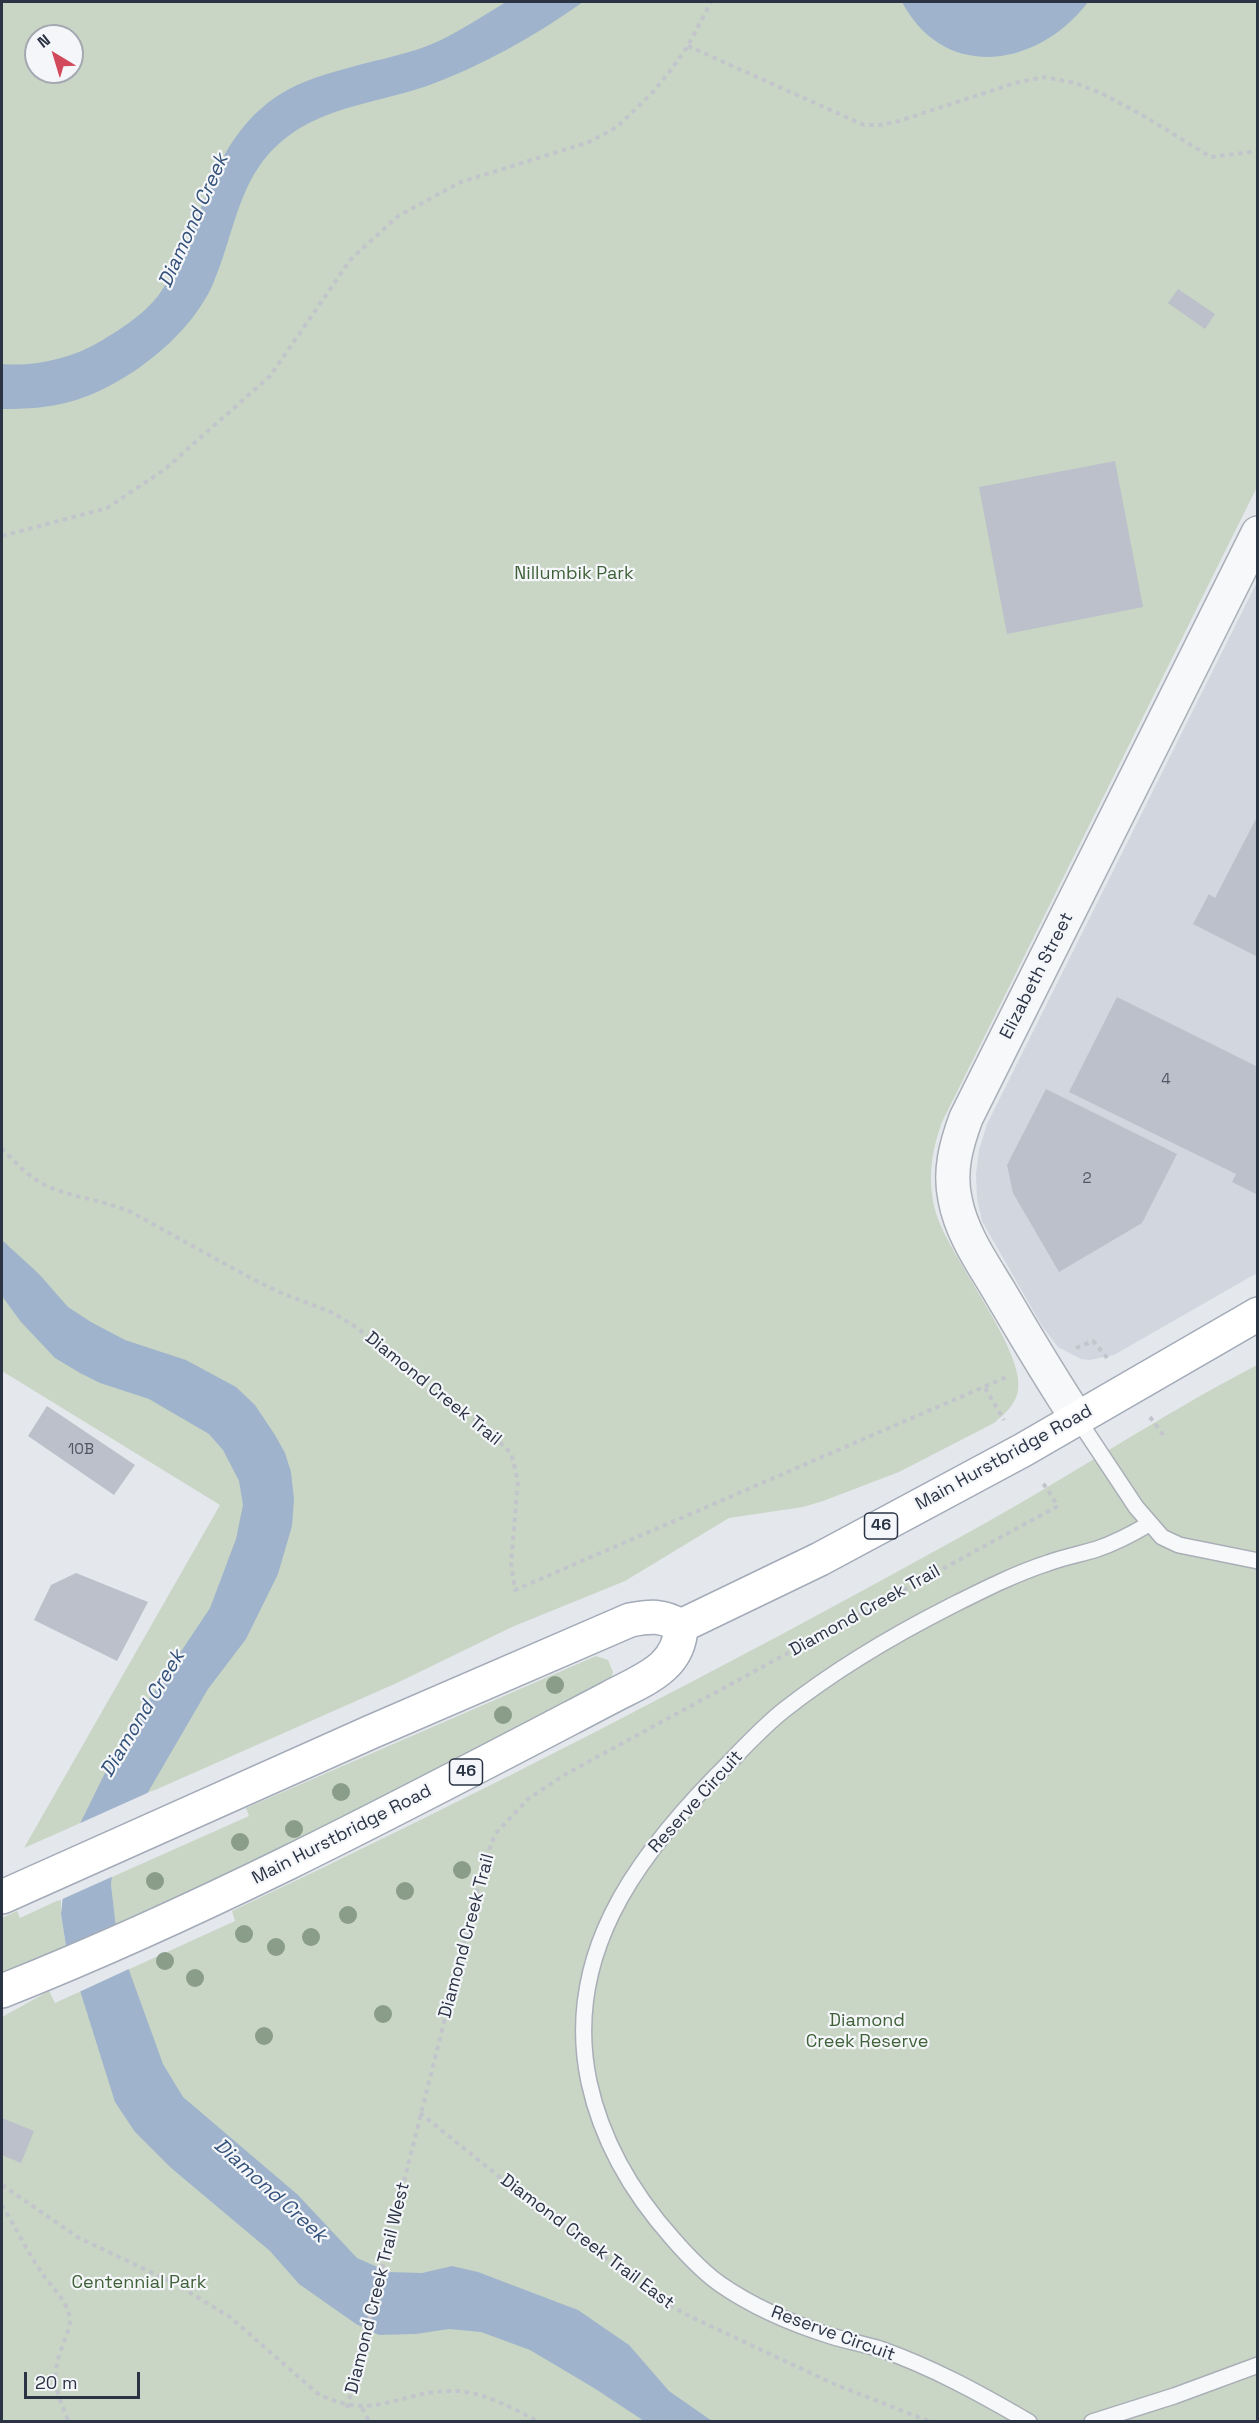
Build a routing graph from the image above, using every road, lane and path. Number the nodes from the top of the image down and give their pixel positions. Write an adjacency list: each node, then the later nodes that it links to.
1 (711, 2): 2 (path)
2 (688, 46): 3 (path); 5 (path)
3 (1257, 152)
4 (1257, 533): 9 (street, Elizabeth Street)
5 (2, 536)
6 (2, 1148): 8 (path, Diamond Creek Trail)
7 (1257, 1314): 9 (main road, Main Hurstbridge Road / 46)
8 (985, 1388)
9 (1077, 1418): 11 (lane); 13 (main road, Main Hurstbridge Road / 46)
10 (1058, 1506): 16 (path, Diamond Creek Trail)
11 (1149, 1524): 12 (lane); 26 (lane, Reserve Circuit)
12 (1257, 1561)
13 (681, 1626): 14 (main road); 15 (main road, Main Hurstbridge Road / 46)
14 (5, 1895)
15 (2, 1991)
16 (420, 2114): 20 (path, Diamond Creek Trail West); 25 (path, Diamond Creek Trail East)
17 (2, 2186): 20 (path)
18 (2, 2205): 22 (path)
19 (1257, 2365): 27 (lane)
20 (347, 2408): 21 (path, Diamond Creek Trail West)
21 (362, 2408): 23 (path); 24 (path, Diamond Creek Trail West)
22 (69, 2421)
23 (370, 2421)
24 (539, 2421)
25 (931, 2421)
26 (1029, 2421)
27 (1092, 2421)

